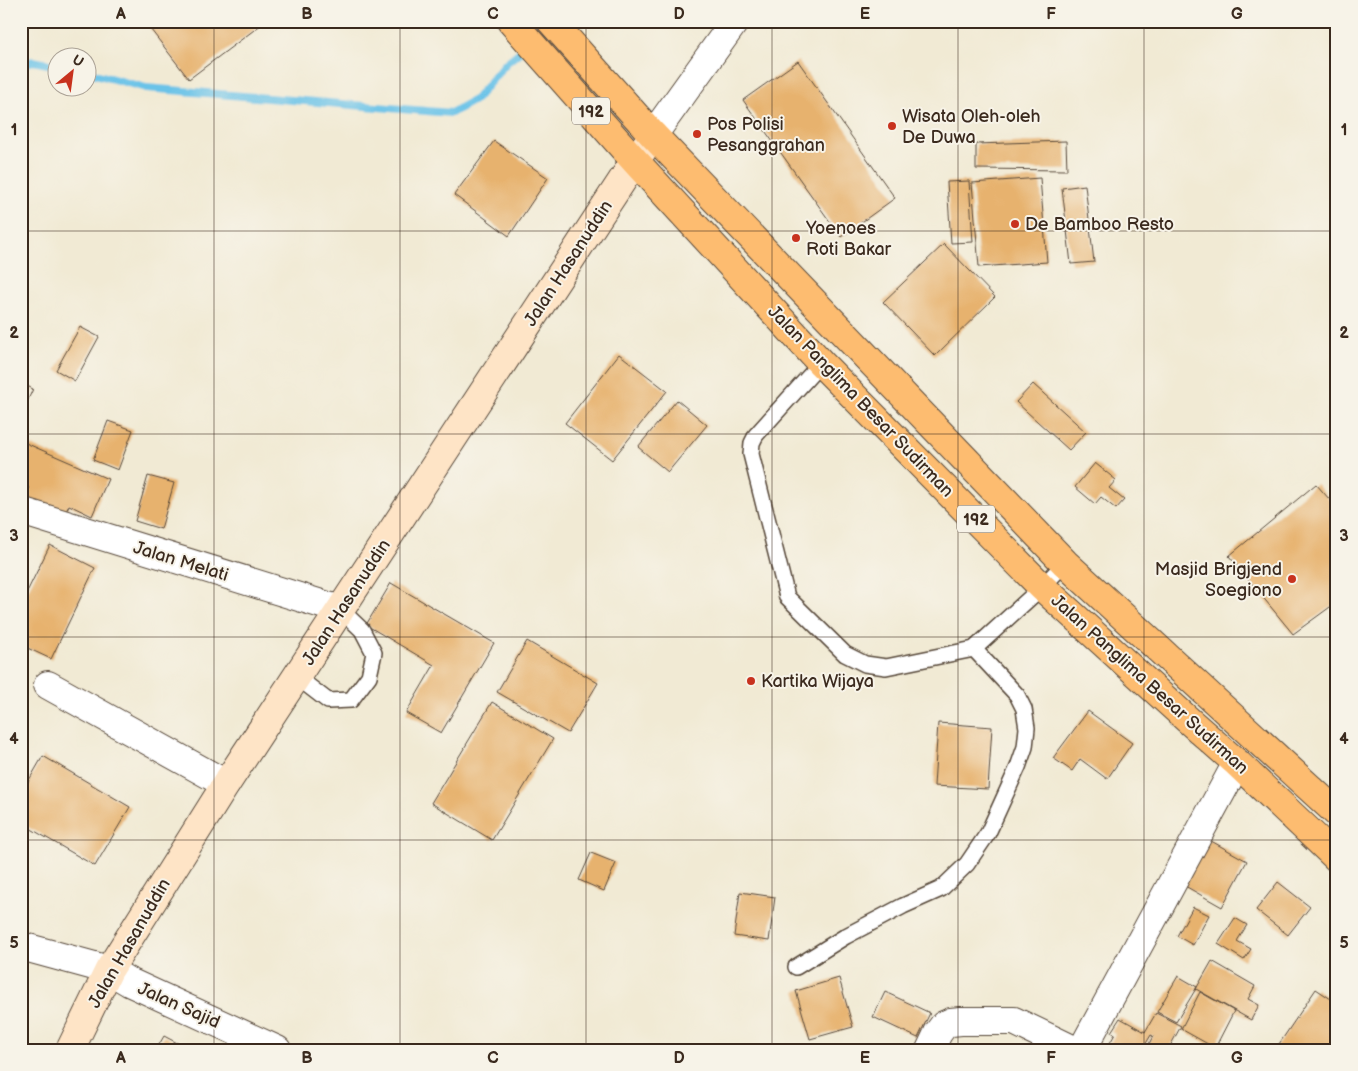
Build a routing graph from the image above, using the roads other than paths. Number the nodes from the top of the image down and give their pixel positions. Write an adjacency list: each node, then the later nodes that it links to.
1 (735, 21): 4 (street)
2 (517, 27): 5 (main road, 192)
3 (560, 30): 4 (main road, 192)
4 (653, 134): 5 (main road, Jalan Hasanuddin); 8 (main road, Jalan Panglima Besar Sudirman / 192)
5 (635, 161): 6 (main road, Jalan Panglima Besar Sudirman / 192); 10 (main road, Jalan Hasanuddin)
6 (821, 363): 9 (main road, Jalan Panglima Besar Sudirman / 192); 11 (lane)
7 (21, 511): 10 (street, Jalan Melati)
8 (1065, 563): 9 (lane); 16 (main road, Jalan Panglima Besar Sudirman / 192)
9 (1042, 587): 11 (lane); 14 (main road, Jalan Panglima Besar Sudirman / 192)
10 (341, 610): 12 (main road, Jalan Hasanuddin); 12 (lane)
11 (974, 649): 19 (lane)
12 (297, 677): 15 (main road, Jalan Hasanuddin)
13 (48, 685): 15 (street)
14 (1237, 763): 17 (main road, Jalan Panglima Besar Sudirman / 192); 25 (street)
15 (226, 784): 20 (main road, Jalan Hasanuddin)
16 (1337, 813)
17 (1337, 858)
18 (21, 946): 20 (street, Jalan Sajid)
19 (796, 967)
20 (109, 970): 21 (main road, Jalan Hasanuddin); 22 (street, Jalan Sajid)
21 (70, 1050)
22 (277, 1050)
23 (930, 1050): 24 (street)
24 (1074, 1050)
25 (1082, 1050)

